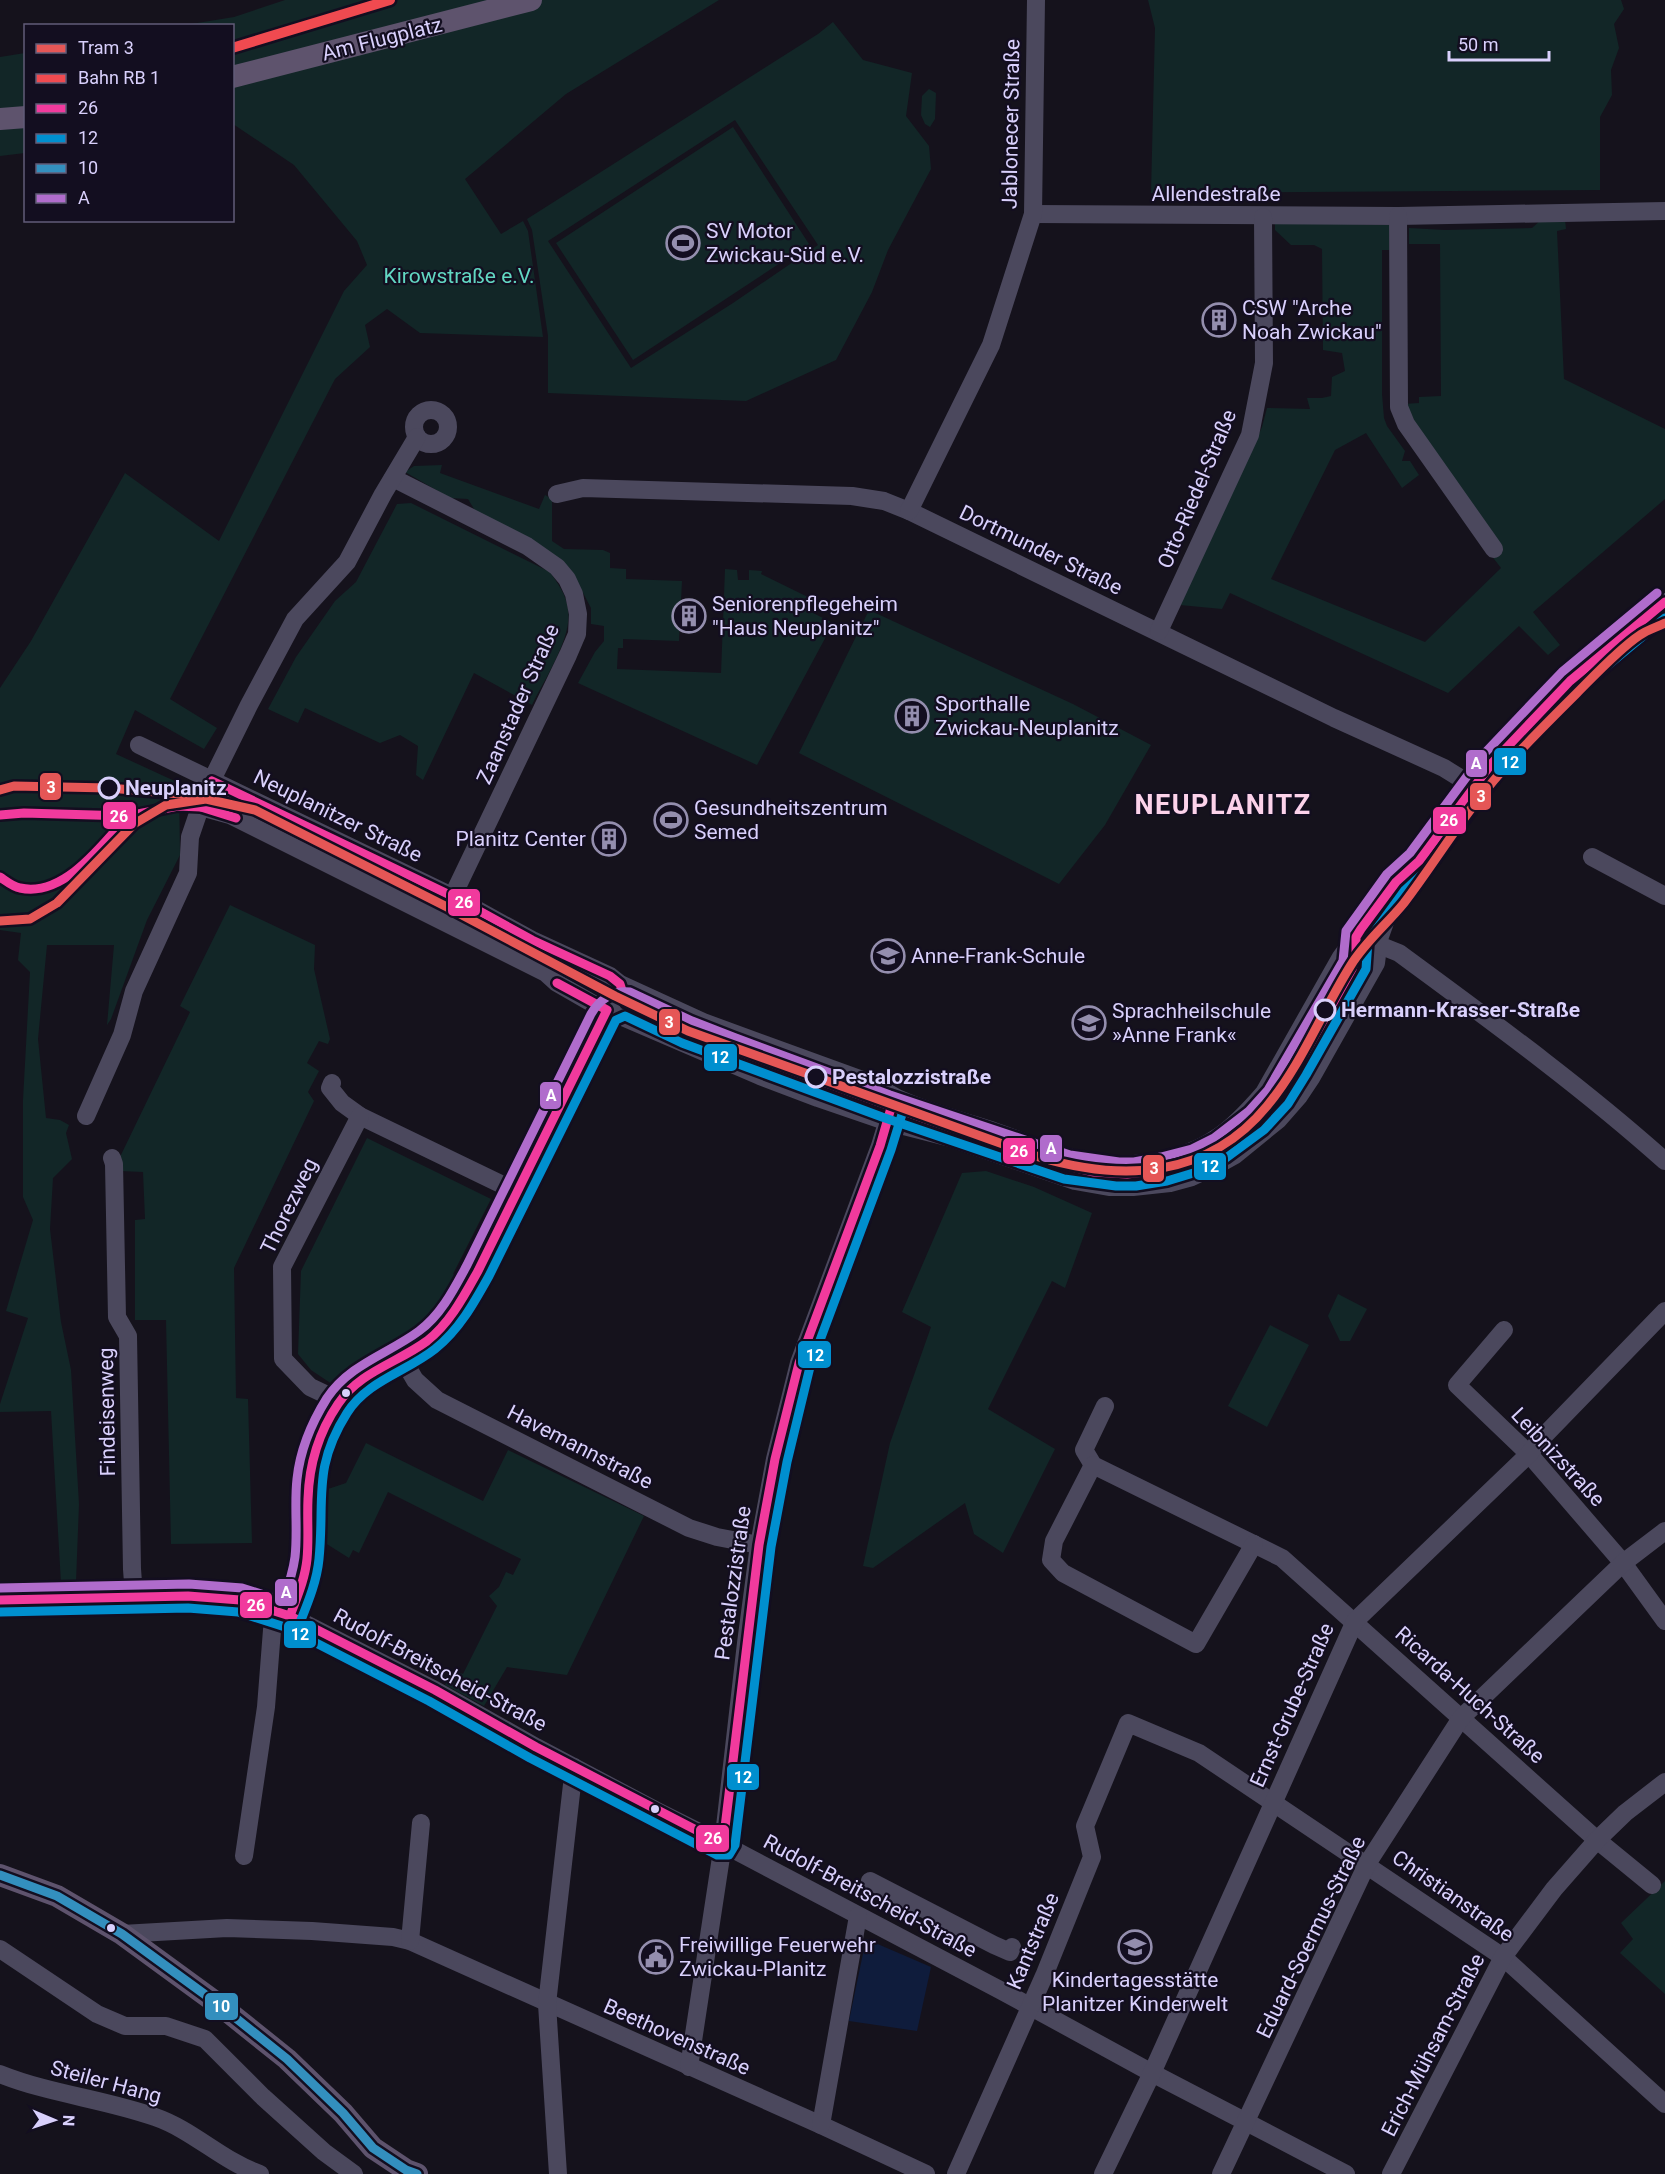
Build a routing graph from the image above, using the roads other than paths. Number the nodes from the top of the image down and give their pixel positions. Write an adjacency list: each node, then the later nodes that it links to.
1 (531, 0): 3 (main road, Am Flugplatz)
2 (1036, 0): 7 (street, Jablonecer Straße)
3 (234, 76)
4 (24, 117): 5 (main road)
5 (0, 119)
6 (1665, 211): 8 (street, Allendestraße)
7 (1033, 214): 9 (street, Allendestraße); 13 (street, Jablonecer Straße)
8 (1398, 216): 9 (street, Allendestraße); 14 (street)
9 (1263, 217): 16 (street, Otto-Riedel-Straße)
10 (417, 437): 11 (street)
11 (393, 478): 18 (street); 23 (street, Zaanstader Straße)
12 (557, 494): 13 (street, Dortmunder Straße)
13 (909, 511): 16 (street, Dortmunder Straße)
14 (1494, 549)
15 (1665, 602): 19 (street, Neuplanitzer Straße)
16 (1158, 632): 19 (street, Dortmunder Straße)
17 (139, 745): 18 (street, Neuplanitzer Straße)
18 (212, 781): 20 (street); 23 (street, Neuplanitzer Straße)
19 (1473, 786): 22 (street, Neuplanitzer Straße)
20 (201, 807): 25 (street, Neuplanitzer Straße); 32 (street)
21 (1592, 857): 24 (street)
22 (1419, 861): 26 (street, Neuplanitzer Straße); 27 (street, Neuplanitzer Straße)
23 (452, 896): 25 (street); 28 (street, Neuplanitzer Straße)
24 (1665, 896)
25 (441, 920): 29 (street, Neuplanitzer Straße)
26 (1361, 929): 27 (street); 31 (street, Neuplanitzer Straße)
27 (1379, 945): 34 (street, Neuplanitzer Straße); 36 (street)
28 (620, 984): 29 (street); 31 (street, Neuplanitzer Straße)
29 (607, 1010): 34 (street, Neuplanitzer Straße); 37 (street)
30 (332, 1083): 33 (street)
31 (895, 1097): 34 (street)
32 (86, 1116)
33 (360, 1116): 37 (street); 41 (street, Thorezweg)
34 (888, 1122): 47 (street, Pestalozzistraße)
35 (112, 1158): 49 (street, Findeisenweg)
36 (1665, 1161)
37 (517, 1192): 40 (street)
38 (1665, 1311): 43 (street, Ernst-Grube-Straße)
39 (1504, 1330): 43 (street, Leibnizstraße)
40 (401, 1356): 41 (street); 47 (street, Havemannstraße)
41 (338, 1403): 51 (street)
42 (1105, 1406): 44 (street)
43 (1529, 1454): 48 (street, Leibnizstraße); 52 (street, Ernst-Grube-Straße)
44 (1093, 1465): 46 (street, Ricarda-Huch-Straße); 46 (street)
45 (1665, 1531): 48 (street, Eduard-Soermus-Straße)
46 (1254, 1544): 52 (street, Ricarda-Huch-Straße)
47 (759, 1545): 61 (street, Pestalozzistraße)
48 (1623, 1563): 53 (street, Leibnizstraße); 54 (street, Eduard-Soermus-Straße)
49 (134, 1596): 50 (street, Rudolf-Breitscheid-Straße); 51 (street, Rudolf-Breitscheid-Straße)
50 (0, 1600)
51 (283, 1614): 56 (street, Rudolf-Breitscheid-Straße); 62 (street)
52 (1354, 1621): 54 (street, Ricarda-Huch-Straße); 58 (street, Ernst-Grube-Straße)
53 (1665, 1621)
54 (1461, 1718): 60 (street, Ricarda-Huch-Straße); 63 (street, Eduard-Soermus-Straße)
55 (1128, 1723): 58 (street, Christianstraße); 74 (street, Kantstraße)
56 (574, 1767): 61 (street, Rudolf-Breitscheid-Straße); 73 (street)
57 (1665, 1782): 60 (street, Erich-Mühsam-Straße)
58 (1273, 1803): 63 (street, Christianstraße); 76 (street, Ernst-Grube-Straße)
59 (421, 1823): 69 (street)
60 (1597, 1840): 66 (street, Ricarda-Huch-Straße); 72 (street, Erich-Mühsam-Straße)
61 (723, 1844): 67 (street, Rudolf-Breitscheid-Straße); 75 (street, Pestalozzistraße)
62 (244, 1856)
63 (1367, 1864): 72 (street, Christianstraße); 79 (street, Eduard-Soermus-Straße)
64 (0, 1875): 68 (main road)
65 (870, 1881): 70 (street, Rudolf-Breitscheid-Straße)
66 (1652, 1884)
67 (858, 1916): 74 (street, Rudolf-Breitscheid-Straße); 80 (street)
68 (122, 1934): 69 (street, Beethovenstraße); 84 (main road)
69 (410, 1941): 73 (street, Beethovenstraße)
70 (1012, 1947)
71 (0, 1948): 83 (street)
72 (1503, 1957): 78 (street, Christianstraße); 91 (street, Erich-Mühsam-Straße)
73 (547, 2004): 75 (street, Beethovenstraße); 85 (street)
74 (1030, 2006): 76 (street, Rudolf-Breitscheid-Straße); 87 (street, Kantstraße)
75 (689, 2067): 80 (street, Beethovenstraße)
76 (1152, 2073): 79 (street, Rudolf-Breitscheid-Straße); 88 (street, Ernst-Grube-Straße)
77 (0, 2074): 82 (street, Steiler Hang)
78 (1665, 2104)
79 (1247, 2121): 81 (street, Rudolf-Breitscheid-Straße); 89 (street, Eduard-Soermus-Straße)
80 (821, 2125): 86 (street, Beethovenstraße)
81 (1323, 2168): 90 (street, Rudolf-Breitscheid-Straße)
82 (260, 2174)
83 (354, 2174)
84 (417, 2174)
85 (558, 2174)
86 (926, 2174)
87 (956, 2174)
88 (1102, 2174)
89 (1221, 2174)
90 (1346, 2174)
91 (1391, 2174)

